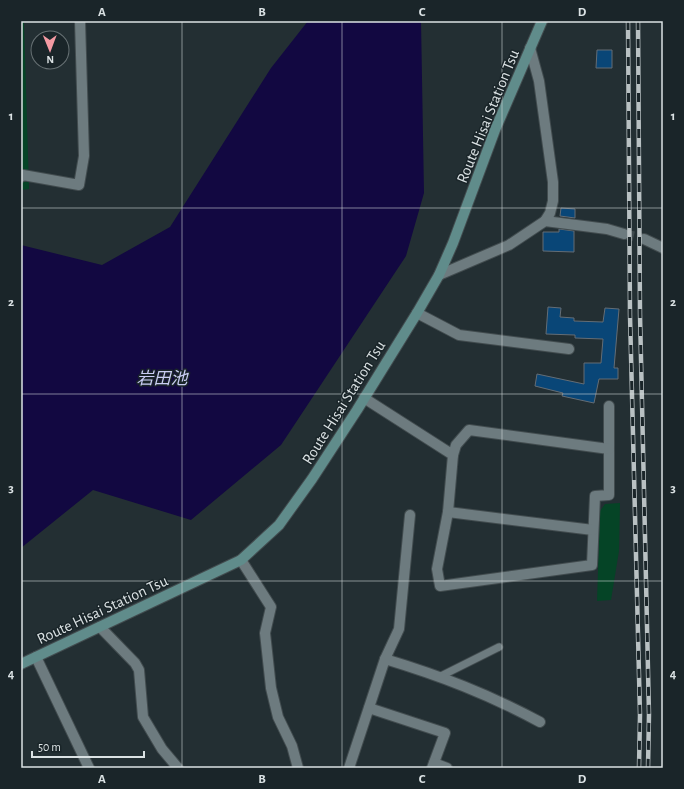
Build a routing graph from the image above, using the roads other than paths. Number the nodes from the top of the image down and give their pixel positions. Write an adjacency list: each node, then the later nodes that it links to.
1 (80, 21): 4 (street)
2 (542, 21): 3 (main road, Route Hisai Station Tsu)
3 (530, 48): 5 (street); 9 (main road, Route Hisai Station Tsu)
4 (21, 177)
5 (545, 221): 6 (street); 9 (street)
6 (624, 234)
7 (644, 239): 8 (street)
8 (663, 248)
9 (439, 275): 10 (main road, Route Hisai Station Tsu)
10 (417, 313): 11 (street); 12 (main road, Route Hisai Station Tsu)
11 (569, 349)
12 (364, 398): 15 (street); 19 (main road, Route Hisai Station Tsu)
13 (609, 406): 14 (street)
14 (609, 449): 15 (street); 18 (street)
15 (453, 455): 16 (street)
16 (448, 512): 18 (street); 18 (street)
17 (410, 515): 23 (street)
18 (593, 530)
19 (241, 560): 20 (main road, Route Hisai Station Tsu); 31 (street)
20 (100, 627): 22 (main road, Route Hisai Station Tsu); 30 (street)
21 (499, 647): 25 (lane)
22 (36, 657): 24 (main road, Route Hisai Station Tsu); 29 (street)
23 (385, 659): 25 (street); 26 (street)
24 (21, 664)
25 (441, 676): 27 (street)
26 (369, 708): 28 (street); 32 (street)
27 (540, 722)
28 (433, 765): 33 (street)
29 (89, 768)
30 (178, 768)
31 (298, 768)
32 (348, 768)
33 (447, 768)

